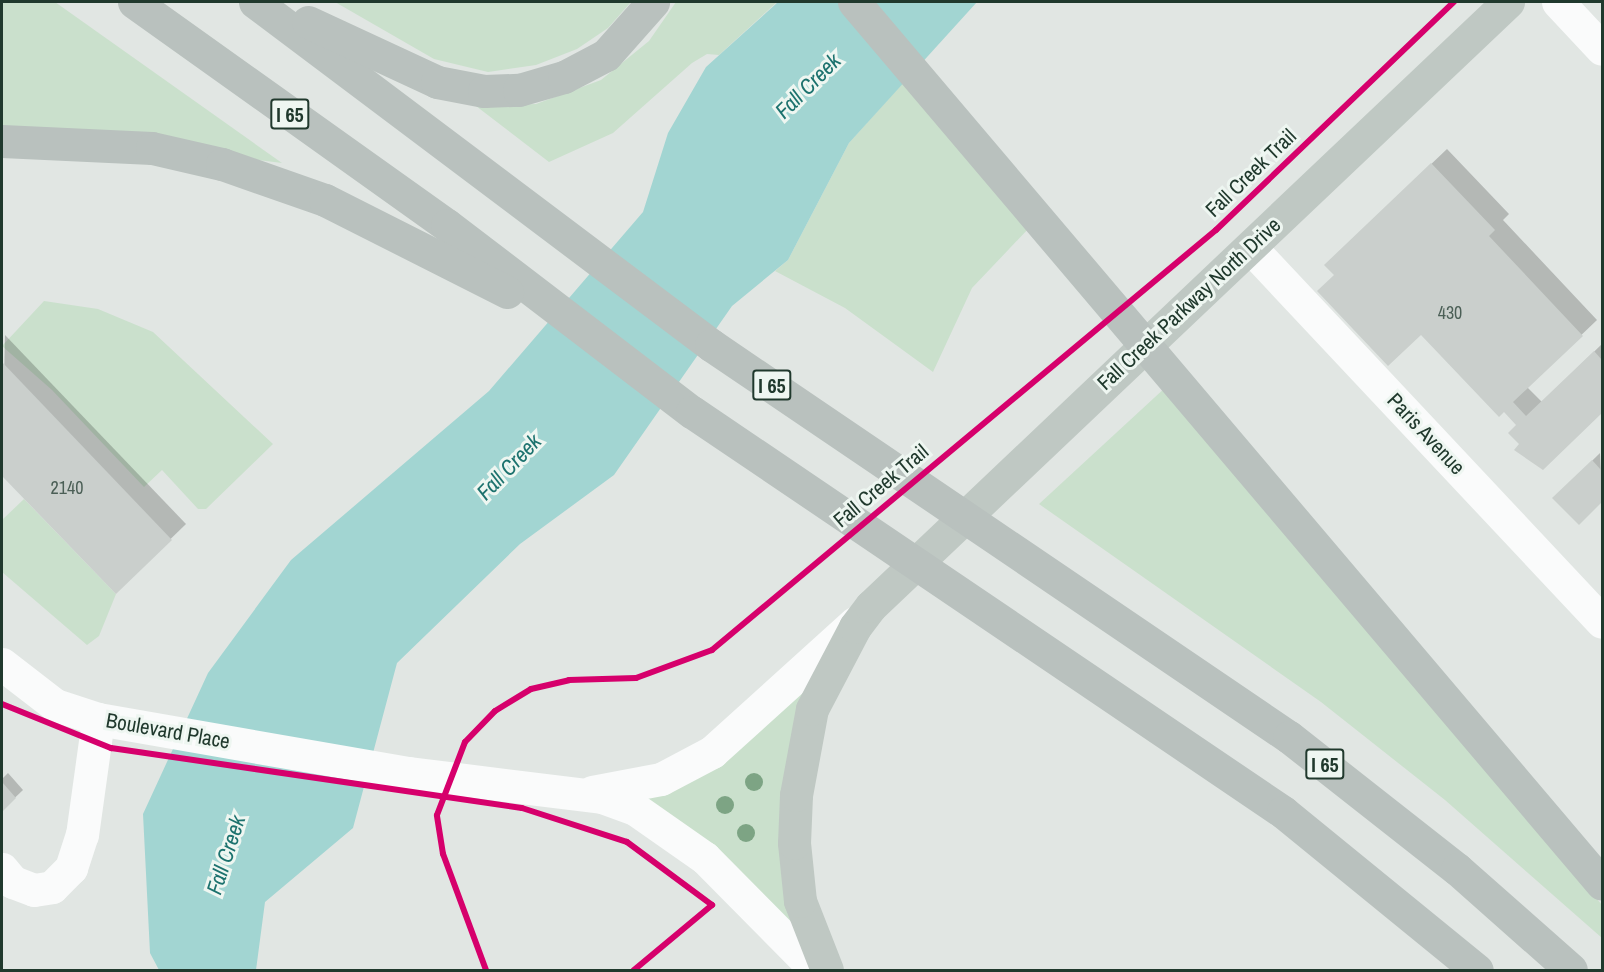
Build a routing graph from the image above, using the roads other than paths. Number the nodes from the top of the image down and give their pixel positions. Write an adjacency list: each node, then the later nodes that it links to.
1 (134, 2): 10 (highway, I 65)
2 (255, 2): 22 (highway, I 65)
3 (270, 2): 4 (highway)
4 (653, 2)
5 (854, 2): 18 (highway)
6 (1508, 2): 11 (main road, Fall Creek Parkway North Drive)
7 (1558, 2): 8 (street)
8 (1602, 49)
9 (2, 141): 10 (highway)
10 (439, 238): 21 (highway)
11 (1250, 247): 12 (main road, Fall Creek Parkway North Drive); 13 (street, Paris Avenue)
12 (871, 606): 16 (street); 20 (main road, Fall Creek Parkway North Drive)
13 (1602, 622)
14 (2, 664): 15 (street, Boulevard Place)
15 (98, 719): 16 (street, Boulevard Place); 17 (street)
16 (569, 792): 19 (street)
17 (2, 869)
18 (1602, 884)
19 (816, 970)
20 (827, 970)
21 (1477, 970)
22 (1571, 970)

